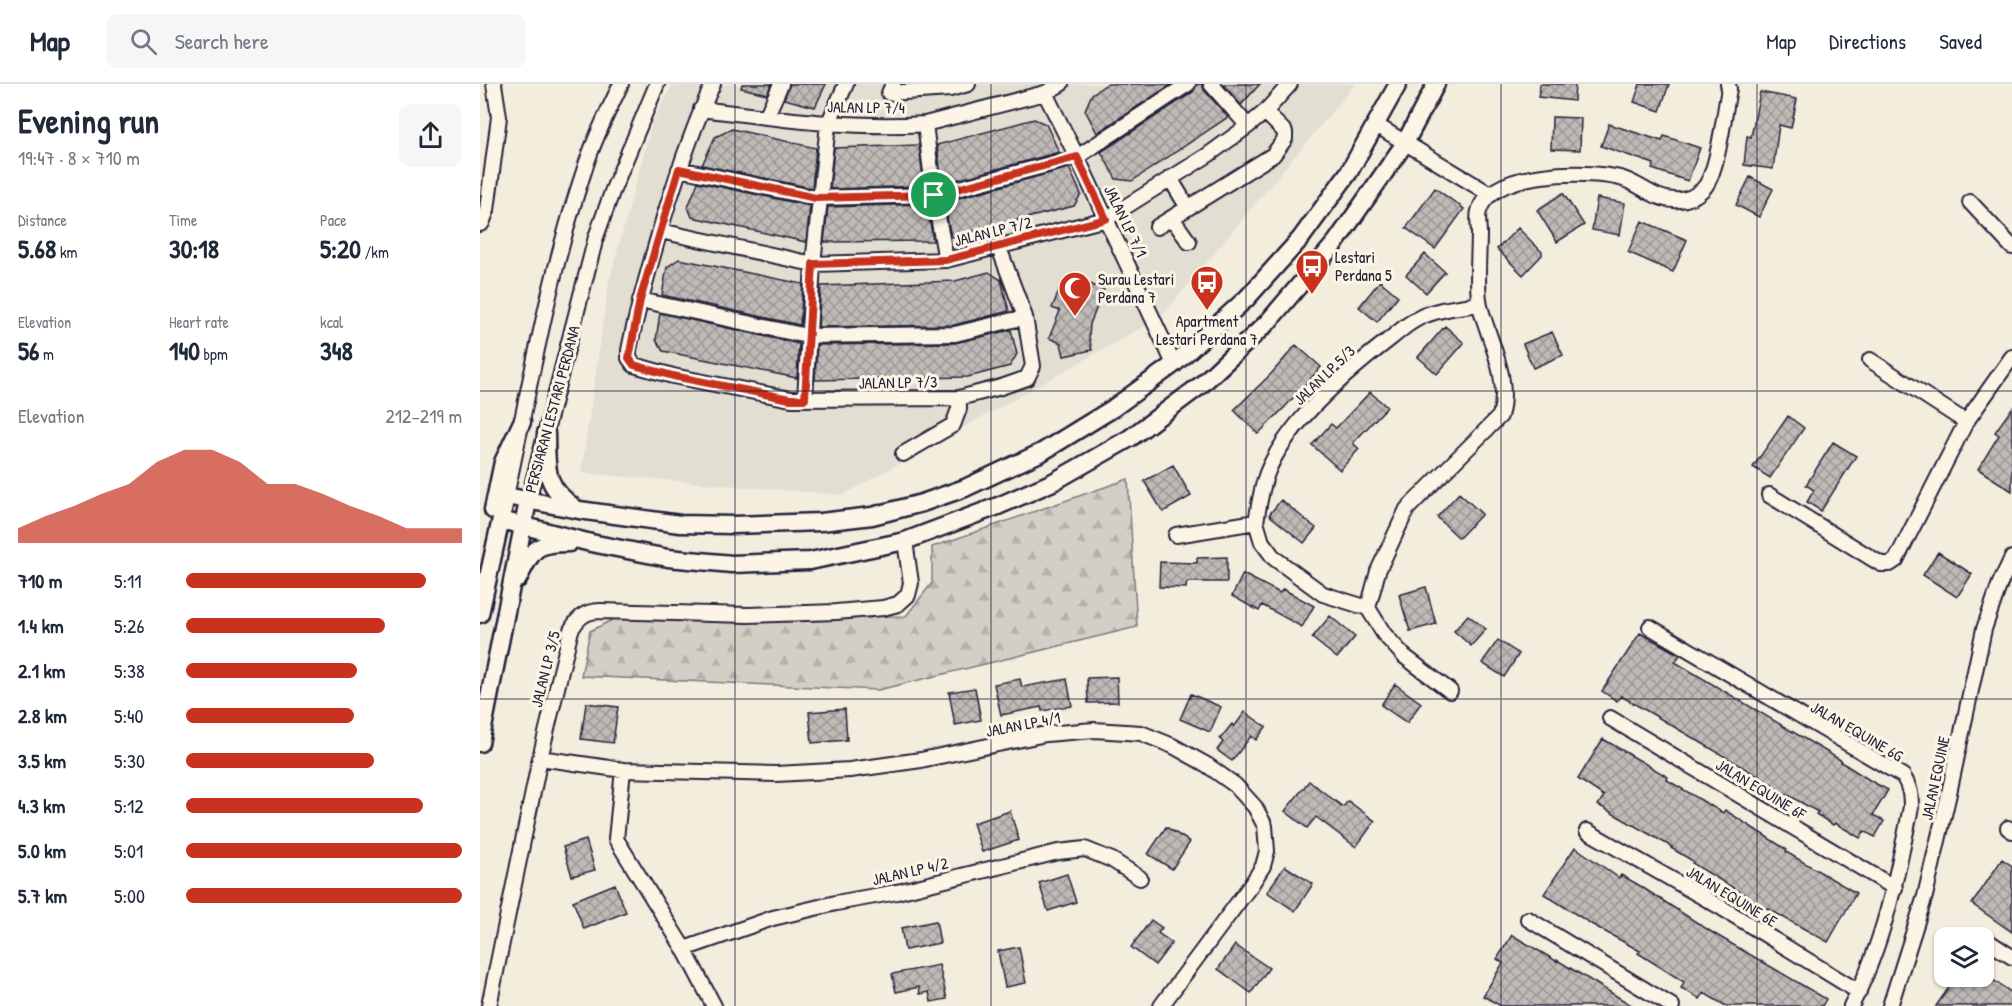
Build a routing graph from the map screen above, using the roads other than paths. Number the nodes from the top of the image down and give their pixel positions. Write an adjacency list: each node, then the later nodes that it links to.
1 (495, 84): 36 (street)
2 (621, 84): 53 (street, PERSIARAN LESTARI PERDANA)
3 (657, 84): 55 (street, PERSIARAN LESTARI PERDANA)
4 (713, 84): 18 (street)
5 (781, 84): 20 (street)
6 (846, 84): 21 (street)
7 (893, 84): 17 (street)
8 (968, 84): 17 (street)
9 (1060, 84): 16 (street, JALAN LP 7/4)
10 (1188, 84): 26 (street)
11 (1211, 84): 24 (street)
12 (1290, 84): 19 (street, JALAN LP 7/2)
13 (1398, 84): 23 (main road)
14 (1436, 84): 25 (main road)
15 (1728, 84): 29 (street)
16 (1045, 93): 17 (street, JALAN LP 7/4); 26 (street, JALAN LP 7/1)
17 (953, 102): 22 (street, JALAN LP 7/4)
18 (701, 109): 20 (street, JALAN LP 7/4); 27 (street)
19 (1265, 112): 24 (street, JALAN LP 7/2); 33 (street)
20 (766, 117): 21 (street, JALAN LP 7/4)
21 (828, 123): 22 (street, JALAN LP 7/4); 31 (street)
22 (925, 123): 30 (street)
23 (1376, 124): 25 (street); 50 (main road)
24 (1248, 126): 28 (street, JALAN LP 7/2)
25 (1404, 143): 29 (street); 65 (main road)
26 (1077, 157): 30 (street); 35 (street, JALAN LP 7/1)
27 (679, 169): 31 (street); 38 (street)
28 (1170, 178): 33 (street); 35 (street, JALAN LP 7/2)
29 (1488, 193): 45 (street)
30 (934, 195): 31 (street); 42 (street)
31 (821, 197): 43 (street)
32 (1970, 202): 40 (street)
33 (1188, 208): 34 (street)
34 (1172, 218): 37 (street); 39 (street)
35 (1106, 219): 41 (street, JALAN LP 7/2); 50 (street, JALAN LP 7/1)
36 (480, 224)
37 (1157, 227)
38 (660, 231): 43 (street, JALAN LP 7/2); 44 (street)
39 (1189, 242)
40 (2012, 247)
41 (999, 248): 42 (street, JALAN LP 7/2); 46 (street, JALAN LP 7/3)
42 (946, 260): 43 (street, JALAN LP 7/2)
43 (813, 264): 47 (street)
44 (640, 300): 47 (street); 52 (street, JALAN LP 7/3)
45 (1479, 304): 62 (street, JALAN LP 5/3); 69 (street)
46 (1025, 317): 47 (street); 51 (street, JALAN LP 7/3)
47 (807, 336): 52 (street)
48 (2012, 357): 54 (street)
49 (1870, 360): 54 (street)
50 (1174, 364): 60 (main road)
51 (959, 398): 52 (street, JALAN LP 7/3); 56 (street)
52 (805, 399)
53 (522, 422): 58 (street, PERSIARAN LESTARI PERDANA); 70 (main road)
54 (1966, 422): 57 (street)
55 (546, 433): 59 (street, PERSIARAN LESTARI PERDANA); 60 (main road)
56 (903, 454)
57 (1769, 495)
58 (506, 496): 59 (main road); 61 (main road)
59 (528, 501): 60 (main road); 63 (main road, PERSIARAN LESTARI PERDANA)
60 (579, 510)
61 (501, 520): 63 (main road); 70 (main road)
62 (1256, 522): 64 (street); 69 (street)
63 (524, 524): 66 (main road); 68 (main road, PERSIARAN LESTARI PERDANA)
64 (1176, 535)
65 (905, 541): 66 (main road); 75 (street, JALAN LP 3/5)
66 (591, 543): 68 (main road)
67 (2012, 558): 90 (street, JALAN EQUINE)
68 (509, 597): 74 (main road, PERSIARAN LESTARI PERDANA)
69 (1368, 608): 72 (street)
70 (481, 610)
71 (1650, 627): 79 (street, JALAN EQUINE 6G)
72 (1450, 691)
73 (1610, 718): 79 (street, JALAN EQUINE 6F)
74 (480, 743)
75 (540, 758): 76 (street, JALAN LP 4/1); 85 (street, JALAN LP 3/5)
76 (623, 770): 82 (street); 87 (street, JALAN LP 4/1)
77 (1587, 831): 84 (street, JALAN EQUINE 6E)
78 (1140, 878): 82 (street, JALAN LP 4/2)
79 (1895, 888): 84 (street, JALAN EQUINE 6G)
80 (1528, 920): 88 (street)
81 (1994, 945): 83 (street)
82 (684, 950): 86 (street)
83 (2012, 957)
84 (1859, 992): 89 (street, JALAN EQUINE 6G)
85 (489, 1006)
86 (714, 1006)
87 (1161, 1006)
88 (1672, 1006)
89 (1851, 1006)
90 (1890, 1006)

